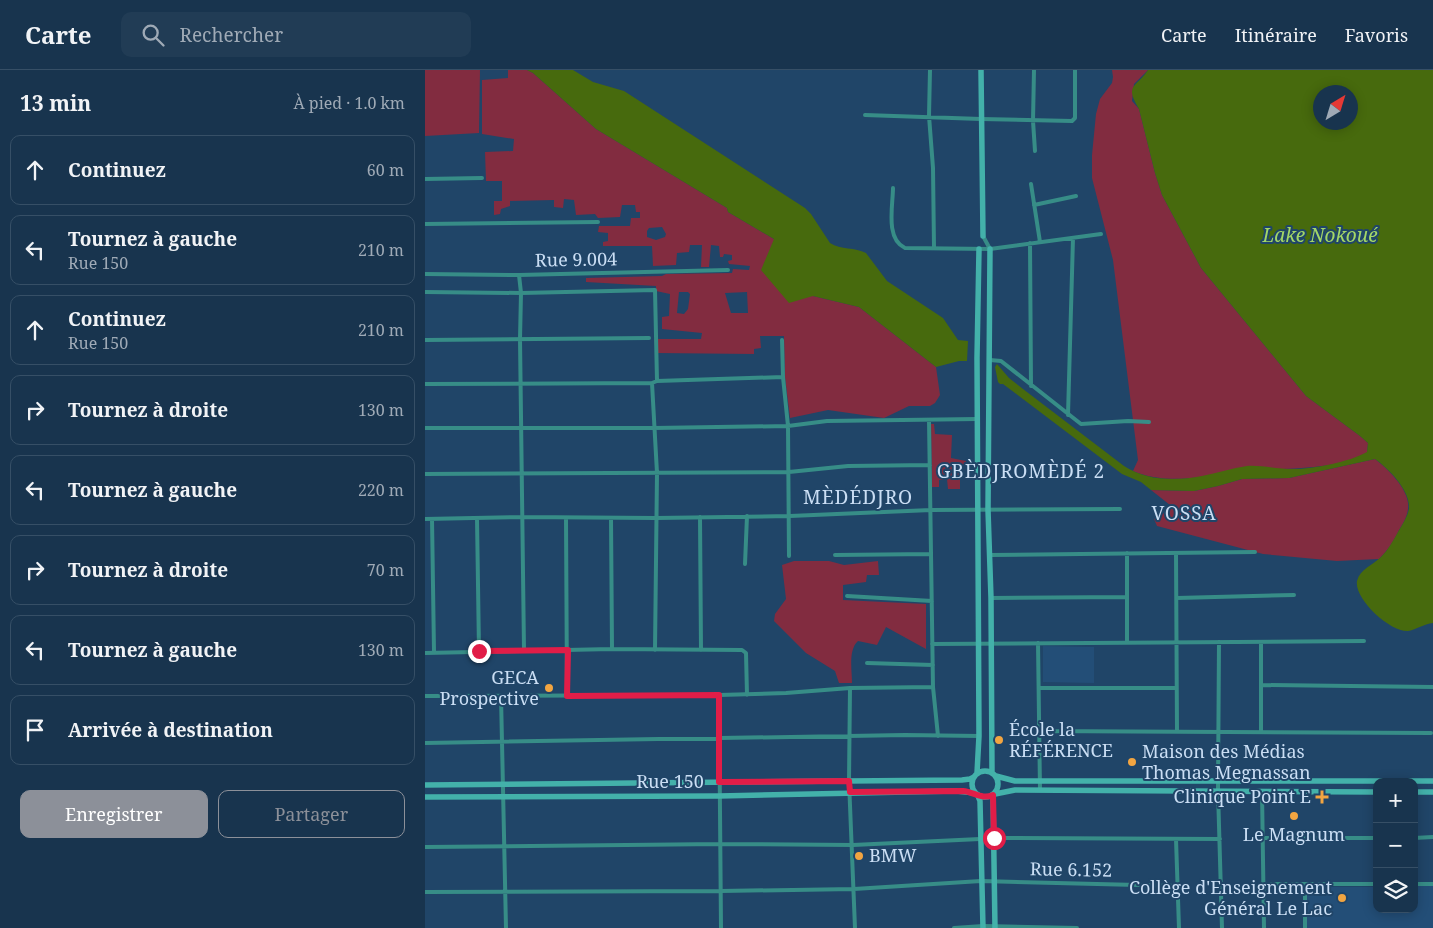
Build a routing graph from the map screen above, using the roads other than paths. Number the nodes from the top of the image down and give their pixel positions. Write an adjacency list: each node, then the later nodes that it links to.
1 (930, 70): 6 (street)
2 (981, 70): 7 (main road)
3 (1034, 70): 8 (street)
4 (1075, 70): 8 (street)
5 (865, 114): 6 (street)
6 (929, 116): 7 (street); 23 (street)
7 (981, 120): 8 (street); 19 (main road)
8 (1033, 121): 9 (street)
9 (1035, 151)
10 (425, 178): 11 (street)
11 (482, 178)
12 (1031, 184): 15 (street)
13 (893, 188): 23 (street)
14 (1076, 196): 15 (street)
15 (1034, 205): 21 (street)
16 (598, 222): 17 (street)
17 (425, 224)
18 (1101, 234): 20 (street)
19 (983, 236): 24 (street); 25 (street)
20 (1073, 238): 21 (street); 42 (street)
21 (1040, 242): 22 (street)
22 (1029, 243): 25 (street); 41 (street)
23 (934, 248): 24 (street)
24 (979, 248): 25 (street); 43 (main road)
25 (989, 249): 35 (main road)
26 (728, 270): 28 (street, Rue 9.004)
27 (425, 274): 28 (street, Rue 9.004)
28 (519, 275): 30 (street)
29 (425, 292): 30 (street, Rue 9.004)
30 (521, 292): 32 (street); 37 (street, Rue 9.004)
31 (649, 338): 32 (street)
32 (520, 339): 33 (street); 40 (street)
33 (425, 340)
34 (782, 340): 36 (street)
35 (990, 360): 41 (street); 58 (main road)
36 (783, 377): 37 (street); 46 (street)
37 (657, 381): 38 (street)
38 (652, 383): 40 (street); 49 (street)
39 (425, 384): 40 (street)
40 (521, 384): 48 (street)
41 (1031, 386): 42 (street)
42 (1068, 415): 45 (street)
43 (977, 419): 44 (street); 57 (main road)
44 (929, 420): 46 (street); 50 (street)
45 (1149, 422)
46 (788, 426): 49 (street); 52 (street)
47 (425, 428): 48 (street)
48 (521, 428): 49 (street); 54 (street)
49 (654, 428): 51 (street)
50 (930, 465): 52 (street); 56 (street)
51 (657, 472): 52 (street); 54 (street); 66 (street)
52 (789, 472): 60 (street)
53 (425, 474): 54 (street)
54 (521, 474): 61 (street)
55 (1120, 509): 58 (street)
56 (931, 510): 57 (street); 60 (street); 72 (street)
57 (977, 510): 58 (street); 91 (main road)
58 (988, 510): 74 (main road)
59 (747, 516): 60 (street); 62 (street); 76 (street)
60 (790, 516): 75 (street)
61 (522, 517): 63 (street); 64 (street); 92 (street)
62 (700, 517): 66 (street); 96 (street)
63 (477, 518): 68 (street); 97 (street)
64 (566, 518): 65 (street); 93 (street)
65 (611, 518): 66 (street); 94 (street)
66 (656, 518): 95 (street)
67 (425, 519): 68 (street)
68 (432, 519): 99 (street)
69 (1255, 552): 71 (street)
70 (1127, 553): 71 (street); 74 (street); 79 (street)
71 (1176, 553): 81 (street)
72 (931, 554): 73 (street); 82 (street)
73 (835, 555)
74 (990, 555): 80 (main road)
75 (789, 556)
76 (745, 564)
77 (1294, 595): 81 (street)
78 (847, 596): 82 (street)
79 (1127, 597): 80 (street); 84 (street)
80 (991, 598): 88 (main road)
81 (1177, 598): 85 (street)
82 (932, 601): 90 (street)
83 (1364, 641): 87 (street)
84 (1127, 642): 85 (street); 89 (street)
85 (1177, 642): 86 (street); 107 (street)
86 (1219, 642): 87 (street); 115 (street)
87 (1261, 642): 102 (street)
88 (991, 643): 89 (street); 91 (street); 124 (main road)
89 (1038, 643): 106 (street)
90 (932, 644): 91 (street); 101 (street)
91 (979, 644): 120 (main road)
92 (524, 650): 93 (street); 97 (street)
93 (568, 650): 94 (street); 112 (street)
94 (611, 650): 95 (street)
95 (655, 650): 96 (street)
96 (701, 650): 108 (street)
97 (479, 651): 99 (street)
98 (425, 652): 99 (street)
99 (433, 652)
100 (867, 663): 101 (street)
101 (933, 665): 103 (street)
102 (1261, 685): 104 (street); 116 (street)
103 (933, 687): 105 (street); 119 (street)
104 (1433, 687)
105 (850, 688): 108 (street); 118 (street)
106 (1039, 688): 107 (street); 113 (street)
107 (1176, 688): 114 (street)
108 (747, 694): 109 (street)
109 (719, 695): 112 (street); 121 (street)
110 (425, 696): 111 (street)
111 (501, 696): 112 (street); 122 (street)
112 (567, 696)
113 (1039, 731): 114 (street); 127 (street)
114 (1177, 732): 115 (street)
115 (1219, 732): 116 (street); 128 (street)
116 (1261, 732): 117 (street)
117 (1431, 733)
118 (850, 736): 119 (street); 121 (street); 126 (street)
119 (938, 736): 120 (street)
120 (979, 736): 125 (main road)
121 (719, 738): 122 (street); 131 (street)
122 (503, 742): 123 (street); 132 (street)
123 (425, 743)
124 (994, 774): 125 (main road); 127 (main road); 143 (main road)
125 (976, 775): 126 (main road, Rue 150); 142 (main road)
126 (849, 781): 131 (main road, Rue 150); 137 (street)
127 (1040, 781): 128 (main road); 134 (street)
128 (1218, 781): 129 (main road); 135 (street)
129 (1320, 781): 130 (main road); 138 (main road)
130 (1433, 781)
131 (719, 782): 132 (main road, Rue 150); 145 (street)
132 (503, 784): 133 (main road, Rue 150); 146 (street)
133 (425, 785)
134 (1040, 790): 135 (main road); 143 (main road)
135 (1218, 791): 136 (main road); 154 (street)
136 (1261, 791): 138 (main road); 149 (street)
137 (850, 792): 142 (main road, Rue 150); 145 (main road, Rue 150); 157 (street)
138 (1321, 792): 139 (main road)
139 (1373, 792)
140 (1418, 792): 141 (main road)
141 (1433, 792)
142 (977, 794): 143 (main road); 152 (main road)
143 (994, 794): 148 (main road)
144 (425, 796): 146 (main road, Rue 150)
145 (719, 796): 146 (main road, Rue 150); 155 (street)
146 (504, 798): 156 (street)
147 (1433, 837): 151 (street)
148 (994, 838): 153 (street); 160 (main road)
149 (1262, 838): 150 (street); 161 (street)
150 (1373, 838)
151 (1418, 838)
152 (979, 839): 157 (street); 159 (main road)
153 (1176, 839): 154 (street); 166 (street)
154 (1220, 839): 179 (street)
155 (720, 844): 156 (street); 157 (street); 169 (street)
156 (504, 845): 158 (street); 168 (street)
157 (853, 845): 167 (street)
158 (425, 847)
159 (981, 881): 160 (street, Rue 6.152); 167 (street, Rue 6.152); 171 (main road)
160 (994, 882): 166 (street, Rue 6.152); 172 (main road)
161 (1263, 884): 162 (street); 180 (street)
162 (1305, 884): 163 (street); 181 (street)
163 (1373, 884)
164 (1418, 884): 165 (street)
165 (1433, 884)
166 (1178, 886): 178 (street)
167 (854, 889): 169 (street, Rue 6.152); 175 (street)
168 (504, 891): 169 (street, Rue 6.152); 170 (street, Rue 6.152); 173 (street)
169 (721, 891): 174 (street)
170 (425, 892)
171 (983, 927): 172 (street); 176 (street)
172 (995, 927): 177 (street)
173 (506, 928)
174 (721, 928)
175 (855, 928)
176 (954, 928)
177 (1077, 928)
178 (1179, 928)
179 (1222, 928)
180 (1264, 928)
181 (1305, 928)

